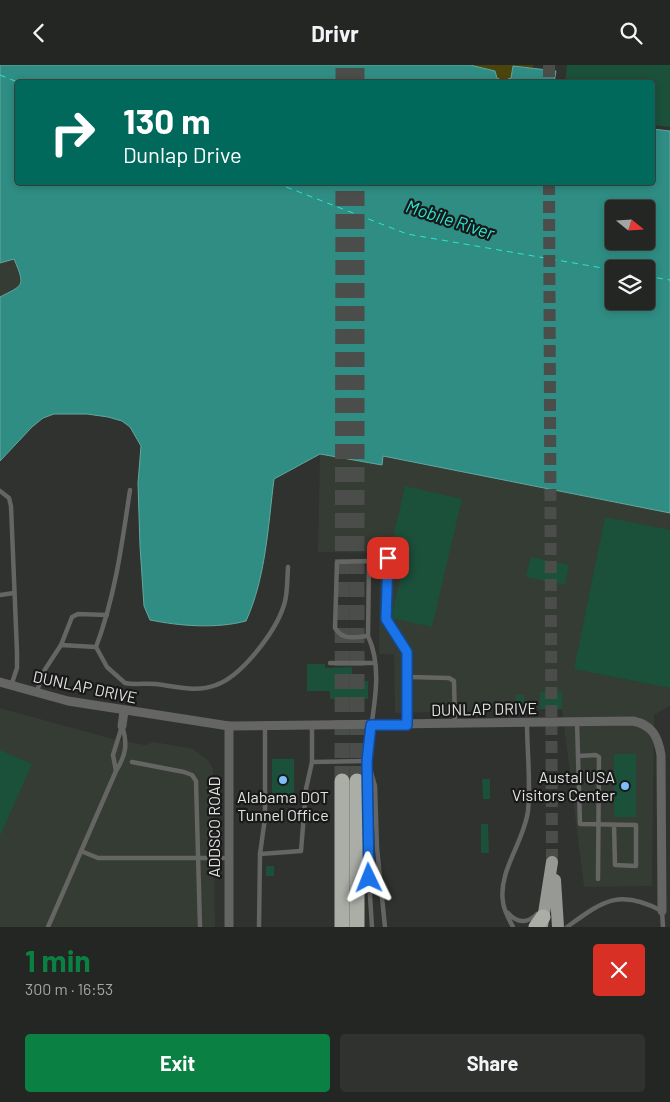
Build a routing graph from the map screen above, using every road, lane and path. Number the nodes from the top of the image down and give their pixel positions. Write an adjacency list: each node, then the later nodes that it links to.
1 (130, 490): 7 (lane)
2 (0, 491): 5 (lane)
3 (388, 558): 13 (lane)
4 (288, 567): 10 (lane)
5 (14, 593): 6 (lane); 15 (lane)
6 (0, 595)
7 (107, 615): 9 (lane); 10 (lane)
8 (368, 636): 8 (lane); 12 (lane)
9 (61, 645): 10 (lane); 16 (lane)
10 (96, 647)
11 (330, 663): 12 (lane)
12 (376, 663): 22 (lane)
13 (409, 677): 20 (lane); 23 (lane)
14 (0, 682): 15 (street, DUNLAP DRIVE)
15 (11, 686): 16 (street, DUNLAP DRIVE)
16 (36, 694): 17 (street, DUNLAP DRIVE)
17 (124, 711): 21 (street); 24 (street, DUNLAP DRIVE)
18 (577, 722): 19 (street, DUNLAP DRIVE); 27 (lane); 41 (street, DUNLAP DRIVE)
19 (527, 723): 20 (street, DUNLAP DRIVE); 40 (lane)
20 (455, 724): 23 (street, DUNLAP DRIVE)
21 (122, 725): 31 (lane); 31 (lane)
22 (371, 725): 23 (street, DUNLAP DRIVE); 25 (street, DUNLAP DRIVE); 28 (lane)
23 (407, 725)
24 (229, 726): 26 (street, DUNLAP DRIVE); 36 (street, ADDSCO ROAD)
25 (312, 726): 26 (street, DUNLAP DRIVE); 30 (lane)
26 (265, 727): 35 (lane)
27 (578, 755): 32 (lane); 32 (lane)
28 (367, 761): 30 (lane); 49 (lane); 50 (lane)
29 (132, 762): 37 (lane)
30 (312, 762): 35 (lane)
31 (116, 771): 34 (lane)
32 (598, 825): 33 (lane); 38 (lane)
33 (614, 825): 33 (lane)
34 (81, 851): 37 (lane); 43 (lane)
35 (260, 854): 46 (lane)
36 (229, 857): 37 (lane); 45 (street, ADDSCO ROAD)
37 (200, 858): 44 (lane)
38 (598, 879)
39 (550, 886): 42 (main road); 42 (main road); 52 (main road)
40 (506, 911): 42 (lane); 51 (lane)
41 (662, 911): 53 (lane); 54 (lane, DUNLAP DRIVE)
42 (543, 920)
43 (48, 927)
44 (200, 927)
45 (229, 927)
46 (259, 927)
47 (342, 927): 48 (highway)
48 (357, 927)
49 (372, 927)
50 (385, 927)
51 (513, 927)
52 (558, 927)
53 (567, 927)
54 (663, 927)

